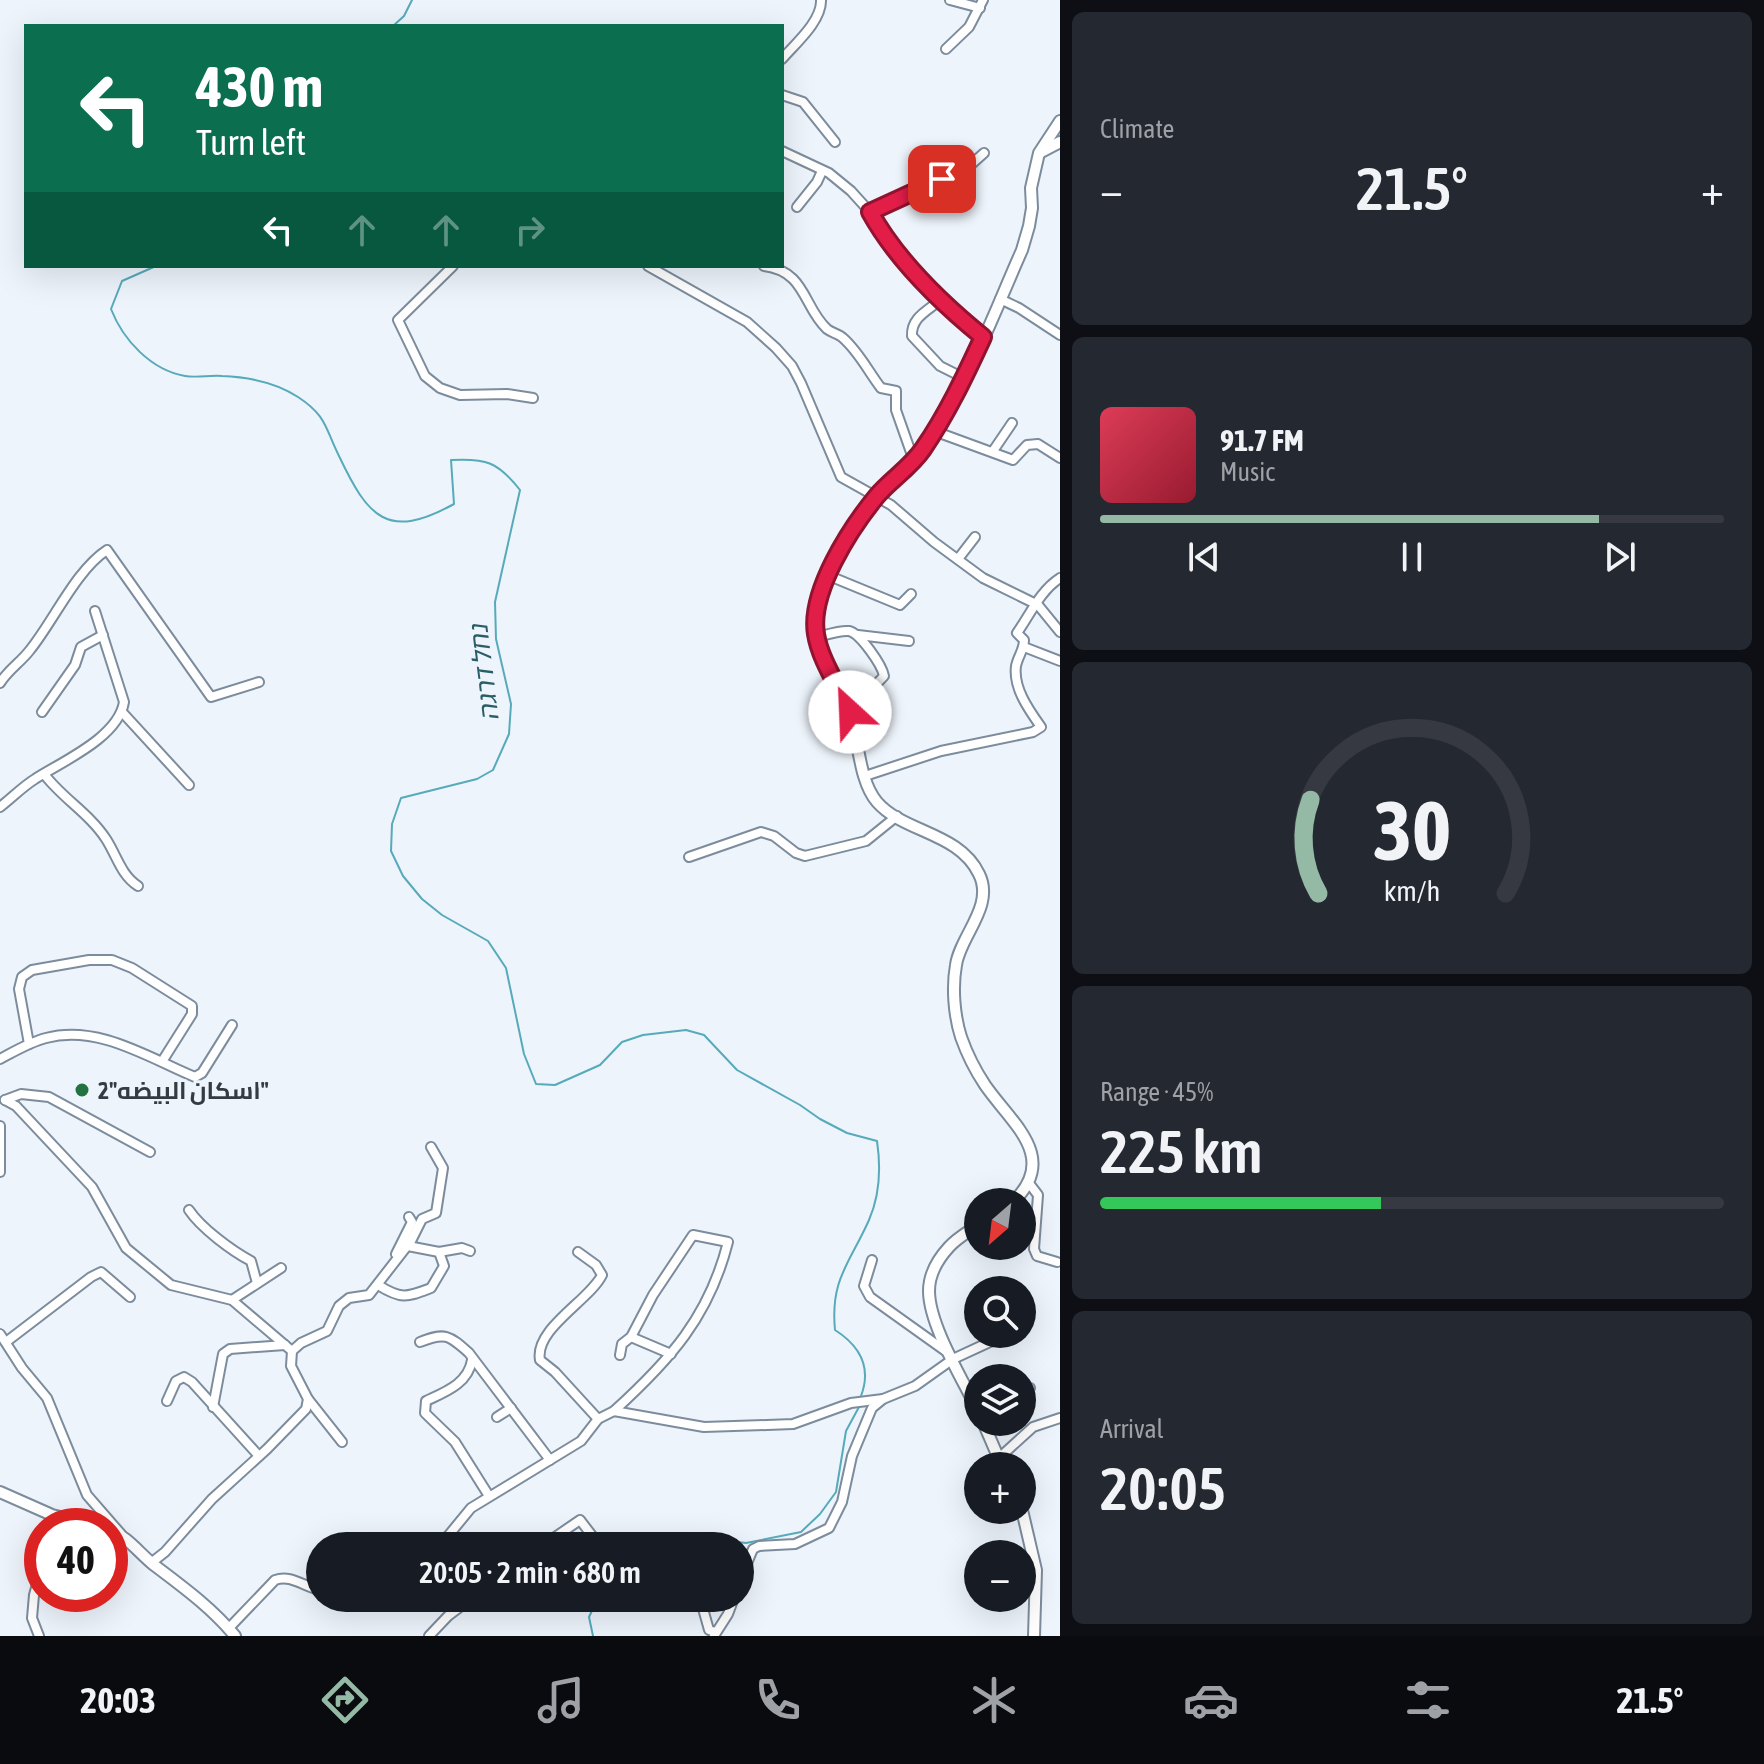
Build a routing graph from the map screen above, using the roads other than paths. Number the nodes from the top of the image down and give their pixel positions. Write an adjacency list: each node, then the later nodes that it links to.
1 (821, 0): 5 (street)
2 (950, 0): 3 (street)
3 (982, 4): 4 (street)
4 (946, 49)
5 (784, 57)
6 (784, 96): 8 (street)
7 (1060, 121): 12 (street)
8 (835, 142)
9 (1060, 142): 12 (street)
10 (784, 152): 13 (street)
11 (984, 153): 15 (street)
12 (1039, 153): 19 (street)
13 (822, 171): 14 (street); 15 (street)
14 (797, 207)
15 (870, 212): 20 (street)
16 (451, 268): 24 (street)
17 (652, 268): 30 (street)
18 (770, 268): 29 (street)
19 (1000, 299): 21 (street); 22 (street)
20 (939, 301): 22 (street); 23 (street)
21 (1060, 335)
22 (983, 337): 23 (street)
23 (964, 378): 26 (street)
24 (533, 398)
25 (1012, 423): 27 (street)
26 (934, 431): 27 (street); 29 (street)
27 (993, 451): 28 (street)
28 (1060, 458)
29 (914, 461): 30 (street)
30 (876, 497): 32 (street); 33 (street)
31 (975, 537): 32 (street)
32 (958, 559): 36 (street)
33 (827, 575): 35 (street); 41 (street)
34 (1060, 578): 36 (street)
35 (911, 594)
36 (1038, 605): 38 (street); 43 (street)
37 (95, 611): 39 (street)
38 (1060, 632)
39 (103, 635): 47 (street); 48 (street)
40 (858, 635): 41 (street); 42 (street); 49 (street)
41 (817, 637): 49 (street)
42 (909, 641)
43 (1024, 647): 44 (street); 51 (street)
44 (1060, 661)
45 (259, 682): 46 (street)
46 (0, 683)
47 (42, 712)
48 (122, 712): 50 (street); 52 (street)
49 (850, 712): 51 (street)
50 (44, 774): 53 (street); 56 (street)
51 (865, 776): 54 (street)
52 (189, 785)
53 (0, 807)
54 (897, 816): 55 (street); 65 (street)
55 (689, 857)
56 (138, 886)
57 (232, 1025): 60 (street)
58 (29, 1044): 59 (street); 60 (street); 60 (street)
59 (0, 1059)
60 (163, 1060)
61 (0, 1126): 64 (street)
62 (431, 1147): 70 (street)
63 (150, 1152): 80 (street)
64 (0, 1172)
65 (1028, 1182): 66 (street); 75 (street)
66 (1024, 1188)
67 (189, 1210): 78 (street)
68 (409, 1217): 77 (street)
69 (964, 1235): 88 (street)
70 (408, 1246): 72 (street); 77 (street)
71 (470, 1251): 72 (street)
72 (439, 1252): 77 (street)
73 (578, 1252): 99 (street)
74 (872, 1260): 88 (street)
75 (1057, 1262)
76 (281, 1268): 78 (street)
77 (381, 1282): 84 (street)
78 (257, 1283): 80 (street)
79 (130, 1297): 82 (street)
80 (232, 1300): 84 (street)
81 (631, 1337): 86 (street); 86 (street); 87 (street)
82 (3, 1338): 107 (street)
83 (420, 1342): 89 (street)
84 (289, 1348): 91 (street); 94 (street)
85 (971, 1348): 88 (street)
86 (671, 1354): 96 (street)
87 (620, 1355)
88 (950, 1356): 90 (street); 92 (street)
89 (472, 1360): 95 (street); 105 (street)
90 (964, 1383)
91 (308, 1399): 100 (street); 102 (street)
92 (883, 1399): 96 (street); 113 (street)
93 (167, 1401): 94 (street)
94 (213, 1407): 102 (street)
95 (511, 1408): 97 (street); 103 (street)
96 (614, 1411): 99 (street)
97 (497, 1417)
98 (1060, 1418): 101 (street)
99 (598, 1419): 103 (street)
100 (342, 1442)
101 (1009, 1452)
102 (259, 1456): 114 (street)
103 (550, 1460): 105 (street)
104 (0, 1492): 106 (street)
105 (489, 1496): 109 (street)
106 (34, 1508)
107 (99, 1508)
108 (1025, 1524): 125 (street)
109 (451, 1532)
110 (562, 1532): 111 (street)
111 (589, 1532)
112 (128, 1540): 114 (street)
113 (754, 1548)
114 (151, 1563): 121 (street)
115 (306, 1586): 121 (street)
116 (33, 1612): 120 (street)
117 (453, 1612): 124 (street)
118 (704, 1612): 122 (street)
119 (729, 1612): 122 (street)
120 (38, 1632): 123 (street)
121 (232, 1632)
122 (711, 1634)
123 (26, 1636)
124 (429, 1636)
125 (1034, 1636)

